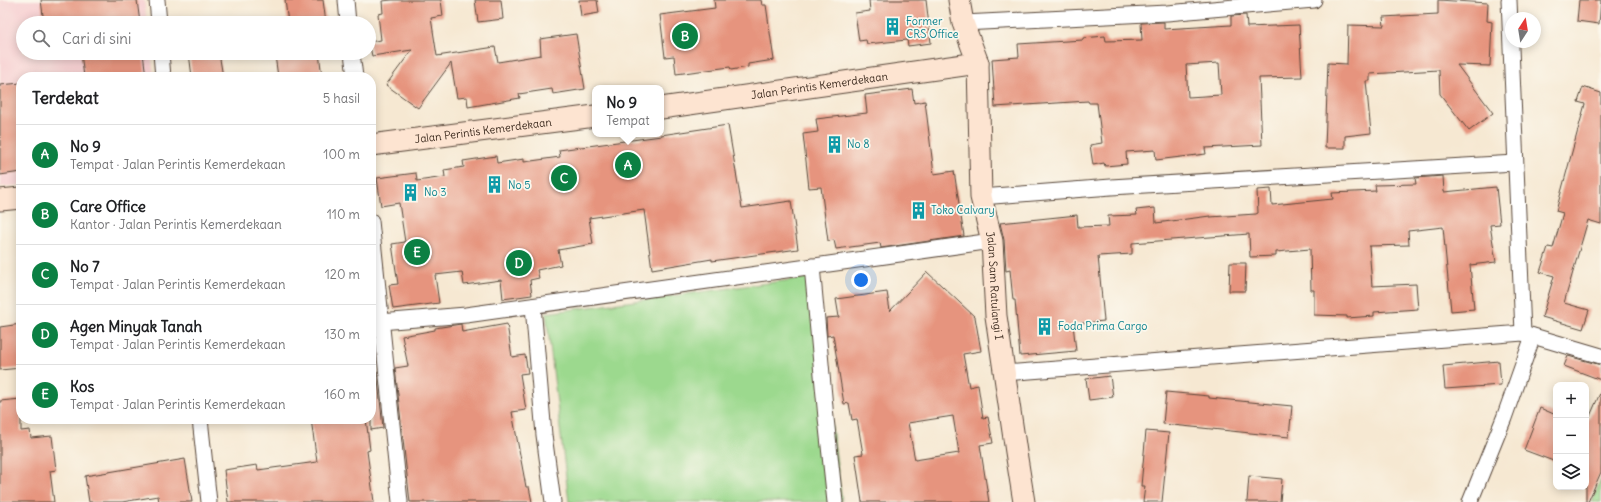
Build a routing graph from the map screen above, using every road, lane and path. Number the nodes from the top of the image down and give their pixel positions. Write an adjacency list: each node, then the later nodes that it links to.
1 (157, 0): 6 (street)
2 (346, 0): 7 (street)
3 (959, 0): 8 (main road, Jalan Sam Ratulangi I)
4 (1314, 0): 8 (street)
5 (1509, 0): 17 (street)
6 (158, 16)
7 (347, 16)
8 (963, 23): 11 (main road, Jalan Sam Ratulangi I)
9 (162, 60): 12 (street)
10 (353, 60): 13 (street)
11 (978, 63): 14 (main road, Jalan Perintis Kemerdekaan); 19 (main road, Jalan Sam Ratulangi I)
12 (163, 72)
13 (354, 72)
14 (664, 108)
15 (592, 116): 16 (main road, Jalan Perintis Kemerdekaan)
16 (376, 144)
17 (1515, 163): 19 (street); 26 (street)
18 (16, 198): 20 (main road)
19 (981, 198): 21 (main road, Jalan Sam Ratulangi I)
20 (0, 200)
21 (992, 241): 22 (street); 28 (main road, Jalan Sam Ratulangi I)
22 (812, 266): 24 (street); 33 (street)
23 (376, 277): 25 (street)
24 (533, 306): 25 (street); 32 (street)
25 (380, 322): 31 (street)
26 (1528, 334): 27 (street); 28 (street); 35 (street)
27 (1601, 356)
28 (1004, 373): 34 (main road, Jalan Sam Ratulangi I)
29 (201, 424): 30 (street)
30 (209, 502)
31 (400, 502)
32 (553, 502)
33 (835, 502)
34 (1024, 502)
35 (1470, 502)

